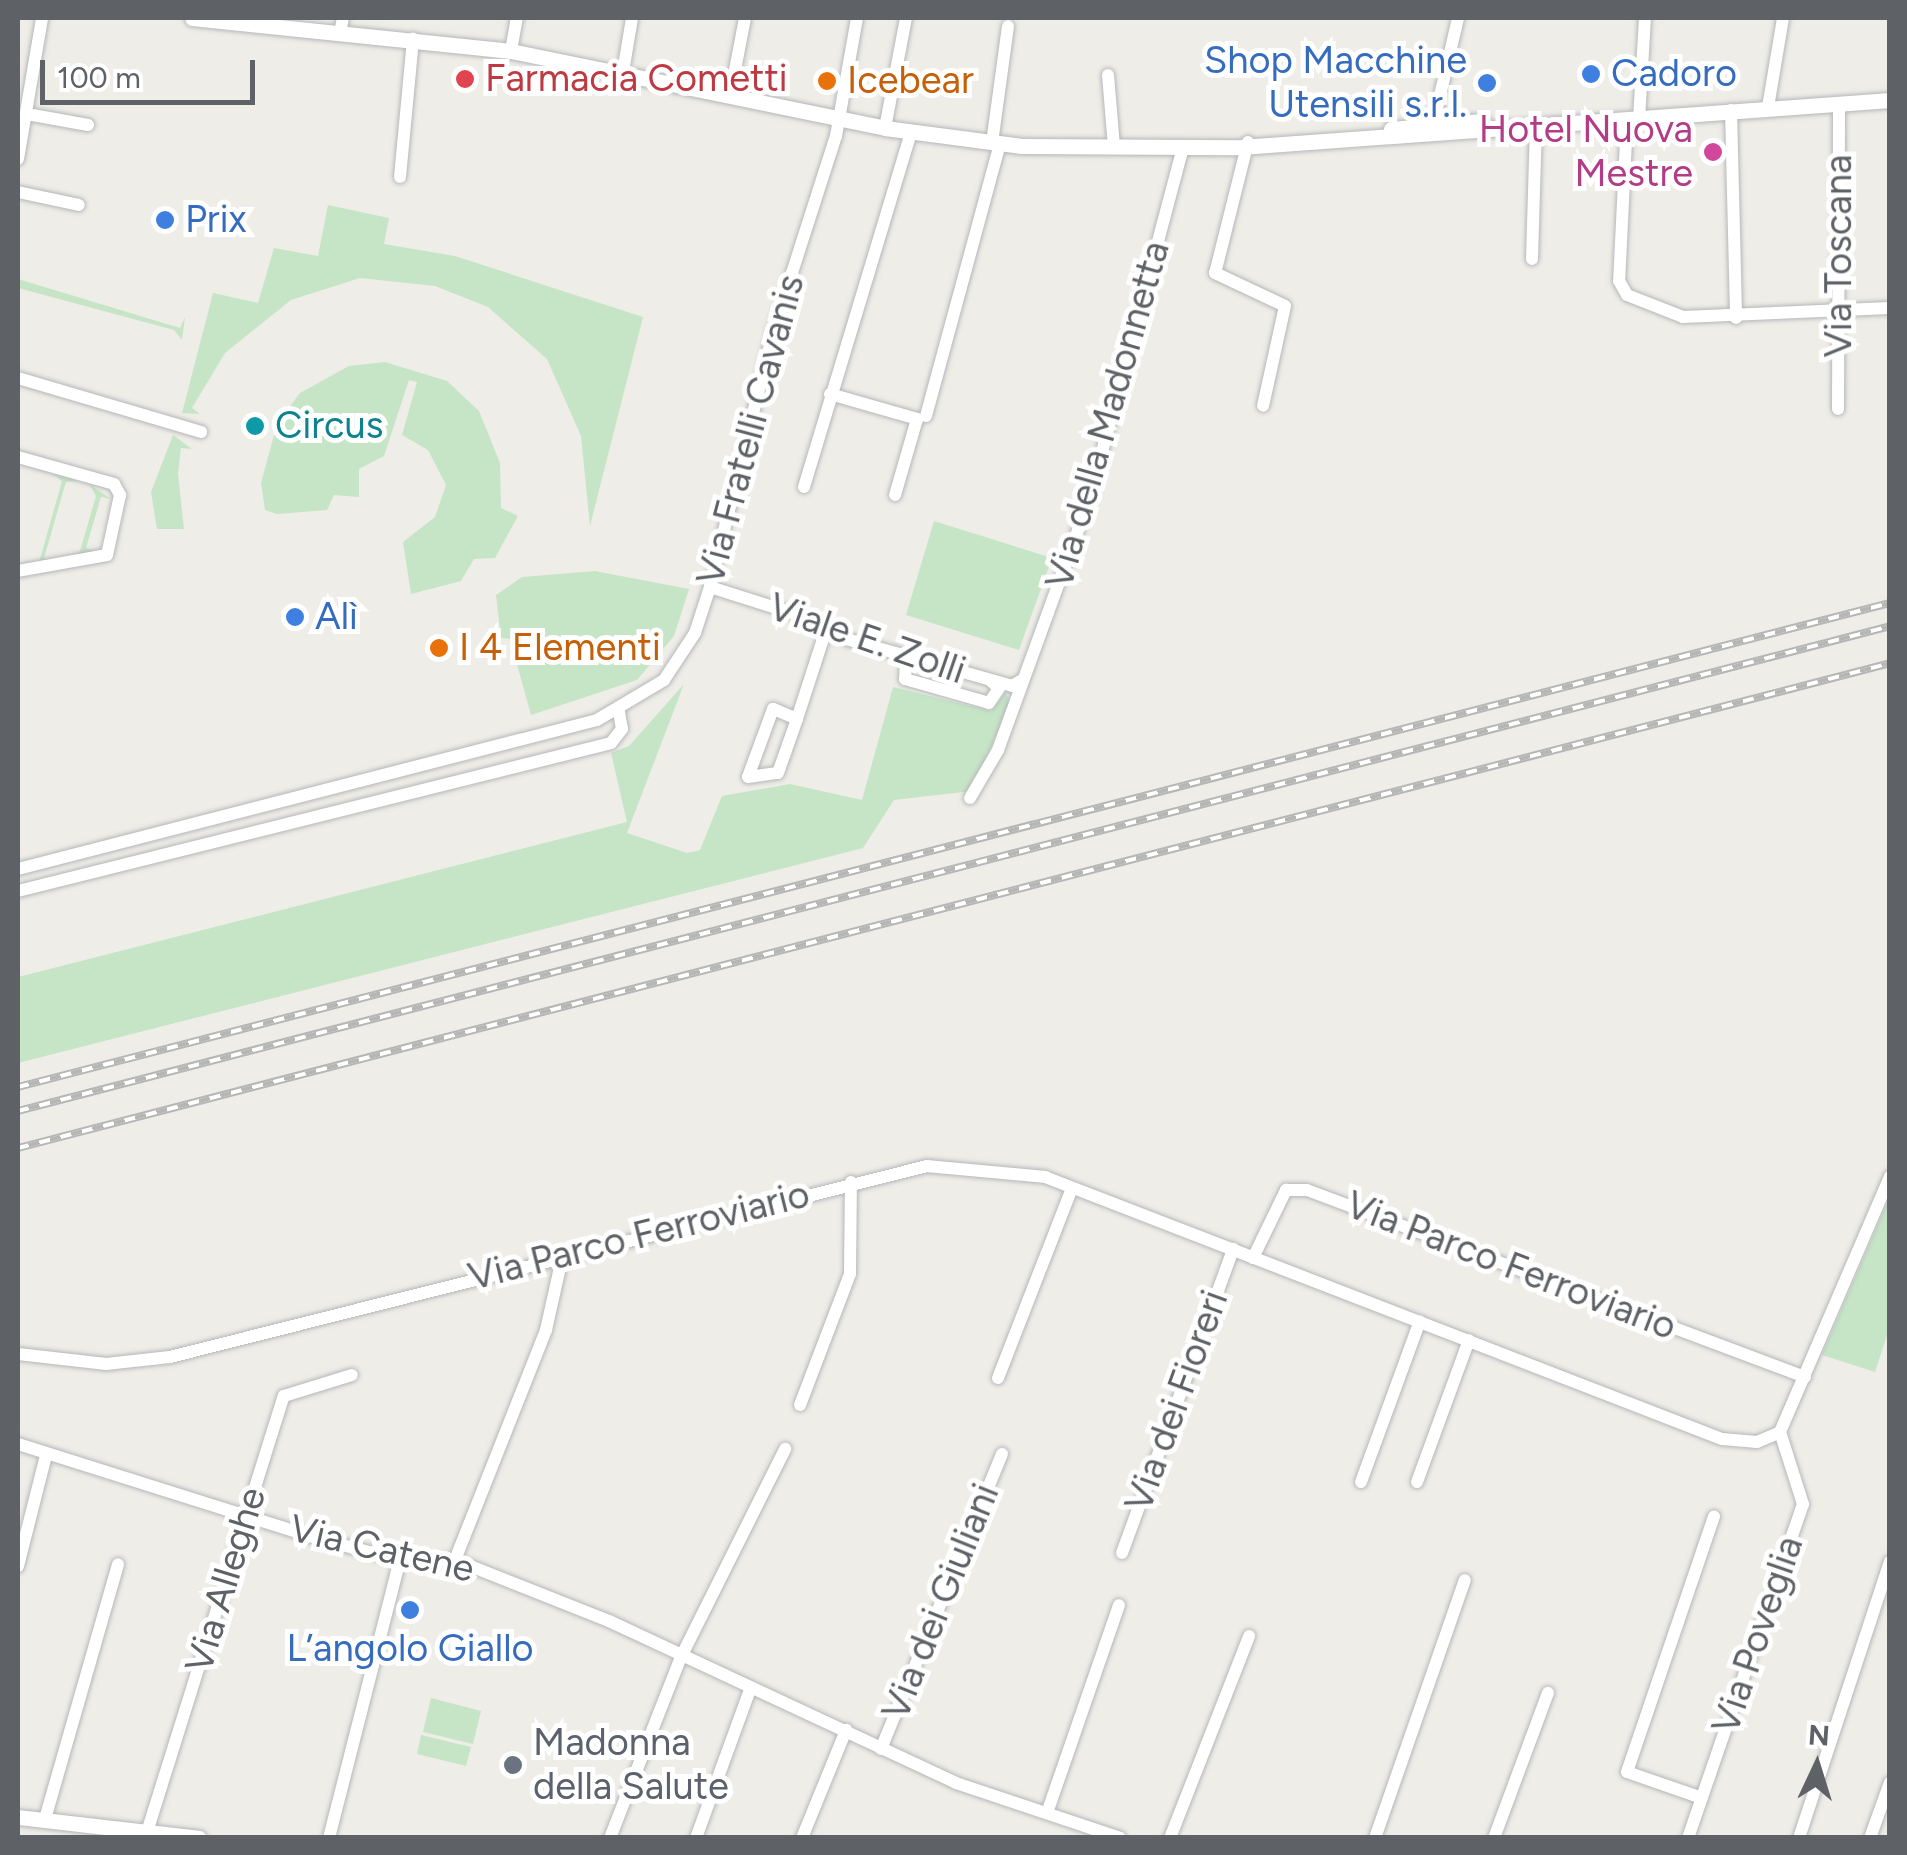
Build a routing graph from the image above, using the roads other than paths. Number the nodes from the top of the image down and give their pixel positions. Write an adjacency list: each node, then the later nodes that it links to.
1 (42, 18): 24 (street)
2 (192, 18): 12 (street)
3 (517, 18): 16 (street)
4 (632, 18): 17 (street)
5 (745, 18): 19 (street)
6 (858, 18): 26 (street, Via Fratelli Cavanis)
7 (906, 18): 31 (street)
8 (1458, 18): 28 (street)
9 (1630, 18): 10 (street)
10 (1645, 18): 25 (street)
11 (1783, 18): 22 (street)
12 (268, 21): 13 (street)
13 (341, 25): 15 (street)
14 (1008, 26): 35 (street)
15 (413, 39): 16 (street); 39 (street)
16 (510, 51): 17 (street)
17 (623, 72): 19 (street)
18 (1108, 75): 36 (street)
19 (730, 96): 26 (street)
20 (1890, 100): 21 (street)
21 (1839, 103): 22 (street); 44 (street, Via Toscana)
22 (1768, 108): 23 (street)
23 (1731, 110): 25 (street); 45 (street)
24 (27, 114): 29 (street); 38 (street)
25 (1629, 114): 27 (street); 27 (street); 45 (street)
26 (839, 118): 31 (street); 56 (street, Via Fratelli Cavanis)
27 (1536, 119): 30 (street); 42 (street)
28 (1435, 120): 30 (street); 33 (street); 34 (street)
29 (88, 125)
30 (1473, 125): 33 (street)
31 (885, 128): 32 (street)
32 (910, 132): 35 (street); 47 (street)
33 (1385, 139): 34 (street)
34 (1247, 143): 37 (street); 48 (street)
35 (996, 144): 36 (street); 50 (street)
36 (1114, 147): 37 (street)
37 (1183, 147): 59 (street, Via della Madonnetta)
38 (18, 159)
39 (400, 177)
40 (18, 192): 41 (street)
41 (79, 206)
42 (1532, 259)
43 (1890, 308): 44 (street)
44 (1838, 311): 45 (street); 49 (street, Via Toscana)
45 (1736, 318)
46 (18, 378): 51 (street)
47 (830, 394): 53 (street); 54 (street)
48 (1263, 406)
49 (1838, 409)
50 (926, 416)
51 (201, 432)
52 (18, 457): 55 (street)
53 (804, 487)
54 (895, 495)
55 (18, 571)
56 (710, 587): 57 (street, Viale E. Zolli); 61 (street, Via Fratelli Cavanis)
57 (825, 632): 58 (street, Viale E. Zolli); 62 (street)
58 (916, 658): 60 (street, Viale E. Zolli); 60 (street)
59 (1022, 680): 60 (street, Viale E. Zolli); 65 (street, Via della Madonnetta)
60 (991, 681)
61 (619, 712): 63 (street, Via Fratelli Cavanis); 64 (street, Via Fratelli Cavanis)
62 (797, 719): 62 (street)
63 (597, 720): 64 (street); 66 (street, Via Fratelli Cavanis)
64 (586, 748): 67 (street, Via Fratelli Cavanis)
65 (970, 798)
66 (18, 870)
67 (18, 891)
68 (1890, 1178): 78 (street)
69 (850, 1182): 70 (street, Via Parco Ferroviario); 72 (street, Via Parco Ferroviario); 80 (street)
70 (1072, 1188): 71 (street, Via Parco Ferroviario); 79 (street)
71 (1232, 1250): 73 (street, Via Parco Ferroviario); 90 (street, Via dei Fioreri)
72 (562, 1254): 76 (street, Via Parco Ferroviario); 92 (street)
73 (1253, 1258): 74 (street, Via Parco Ferroviario); 78 (street, Via Parco Ferroviario)
74 (1420, 1321): 75 (street, Via Parco Ferroviario); 86 (street)
75 (1469, 1340): 81 (street, Via Parco Ferroviario); 87 (street)
76 (18, 1354)
77 (352, 1375): 88 (street, Via Alleghe)
78 (1805, 1377): 81 (street)
79 (998, 1378)
80 (800, 1405)
81 (1780, 1432): 105 (street, Via Poveglia)
82 (18, 1444): 85 (street, Via Catene)
83 (785, 1449): 99 (street)
84 (1002, 1454): 103 (street, Via dei Giuliani)
85 (46, 1455): 88 (street, Via Catene); 95 (street)
86 (1361, 1482)
87 (1417, 1482)
88 (244, 1516): 91 (street, Via Catene); 109 (street, Via Alleghe)
89 (1714, 1516): 105 (street)
90 (1122, 1553)
91 (400, 1560): 92 (street, Via Catene); 111 (street)
92 (455, 1560): 99 (street, Via Catene)
93 (1890, 1562): 120 (street)
94 (118, 1564): 108 (street)
95 (18, 1566)
96 (1465, 1580): 117 (street)
97 (1118, 1605): 106 (street)
98 (1250, 1636): 116 (street)
99 (681, 1657): 100 (street, Via Catene); 112 (street)
100 (750, 1690): 102 (street, Via Catene); 113 (street)
101 (1548, 1693): 118 (street)
102 (846, 1730): 103 (street, Via Catene); 114 (street)
103 (881, 1750): 106 (street, Via Catene)
104 (1890, 1782): 121 (street)
105 (1702, 1798): 119 (street, Via Poveglia)
106 (1048, 1813): 115 (street, Via Catene)
107 (18, 1816): 108 (street)
108 (45, 1819): 109 (street)
109 (148, 1832): 110 (street)
110 (199, 1838)
111 (328, 1838)
112 (610, 1838)
113 (696, 1838)
114 (802, 1838)
115 (1120, 1838)
116 (1170, 1838)
117 (1375, 1838)
118 (1494, 1838)
119 (1688, 1838)
120 (1799, 1838)
121 (1870, 1838)

